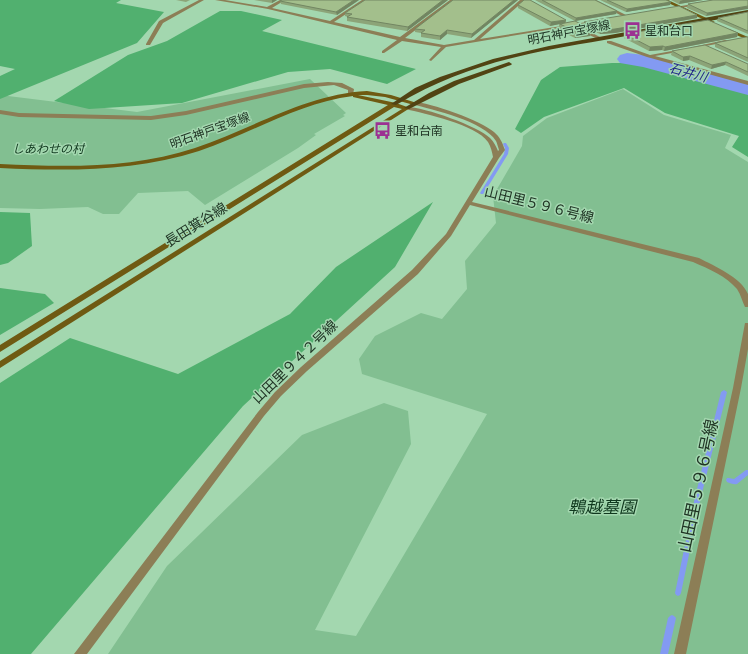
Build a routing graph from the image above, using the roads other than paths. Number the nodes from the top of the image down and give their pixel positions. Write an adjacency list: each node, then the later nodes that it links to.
1 (202, 0): 32 (street)
2 (217, 0): 11 (street)
3 (283, 0): 11 (street)
4 (365, 0): 21 (street)
5 (453, 0): 27 (street)
6 (523, 0): 30 (street)
7 (593, 0): 15 (street)
8 (664, 0): 10 (street)
9 (706, 2): 10 (street)
10 (679, 7): 12 (street); 18 (street)
11 (268, 8): 21 (street)
12 (664, 10)
13 (748, 12): 18 (main road, 明石神戸宝塚線)
14 (634, 15): 15 (street)
15 (626, 16): 16 (street)
16 (619, 17)
17 (748, 17): 23 (main road, 明石神戸宝塚線)
18 (707, 20): 23 (street); 25 (main road, 明石神戸宝塚線)
19 (596, 21): 22 (street)
20 (567, 22): 22 (street)
21 (330, 23): 27 (street)
22 (573, 25): 25 (street); 30 (street)
23 (718, 25): 31 (main road, 明石神戸宝塚線)
24 (726, 29): 26 (street)
25 (600, 38): 43 (main road, 明石神戸宝塚線)
26 (747, 38): 28 (street)
27 (401, 39): 34 (street); 38 (street)
28 (736, 39)
29 (729, 40): 33 (street)
30 (476, 41): 34 (street)
31 (609, 42): 39 (street); 44 (main road, 明石神戸宝塚線)
32 (148, 44)
33 (705, 45): 35 (street); 37 (street)
34 (444, 46): 40 (street)
35 (691, 48)
36 (684, 49): 39 (street)
37 (712, 49)
38 (384, 52)
39 (649, 56): 41 (street)
40 (431, 60)
41 (748, 83)
42 (350, 95): 43 (street, 明石神戸宝塚線); 45 (street, 明石神戸宝塚線); 47 (street); 49 (street, 明石神戸宝塚線)
43 (401, 99): 44 (street); 45 (main road, 明石神戸宝塚線)
44 (414, 103): 46 (main road, 明石神戸宝塚線); 48 (street, 山田里９４２号線)
45 (394, 104): 46 (street); 53 (street, 長田箕谷線)
46 (407, 108): 48 (street); 54 (street, 長田箕谷線)
47 (0, 112)
48 (496, 157): 50 (street, 山田里９４２号線)
49 (0, 166)
50 (469, 203): 51 (street, 山田里５９６号線); 55 (street, 山田里９４２号線)
51 (748, 305)
52 (748, 325): 56 (street, 山田里５９６号線)
53 (0, 349)
54 (0, 365)
55 (80, 654)
56 (680, 654)

